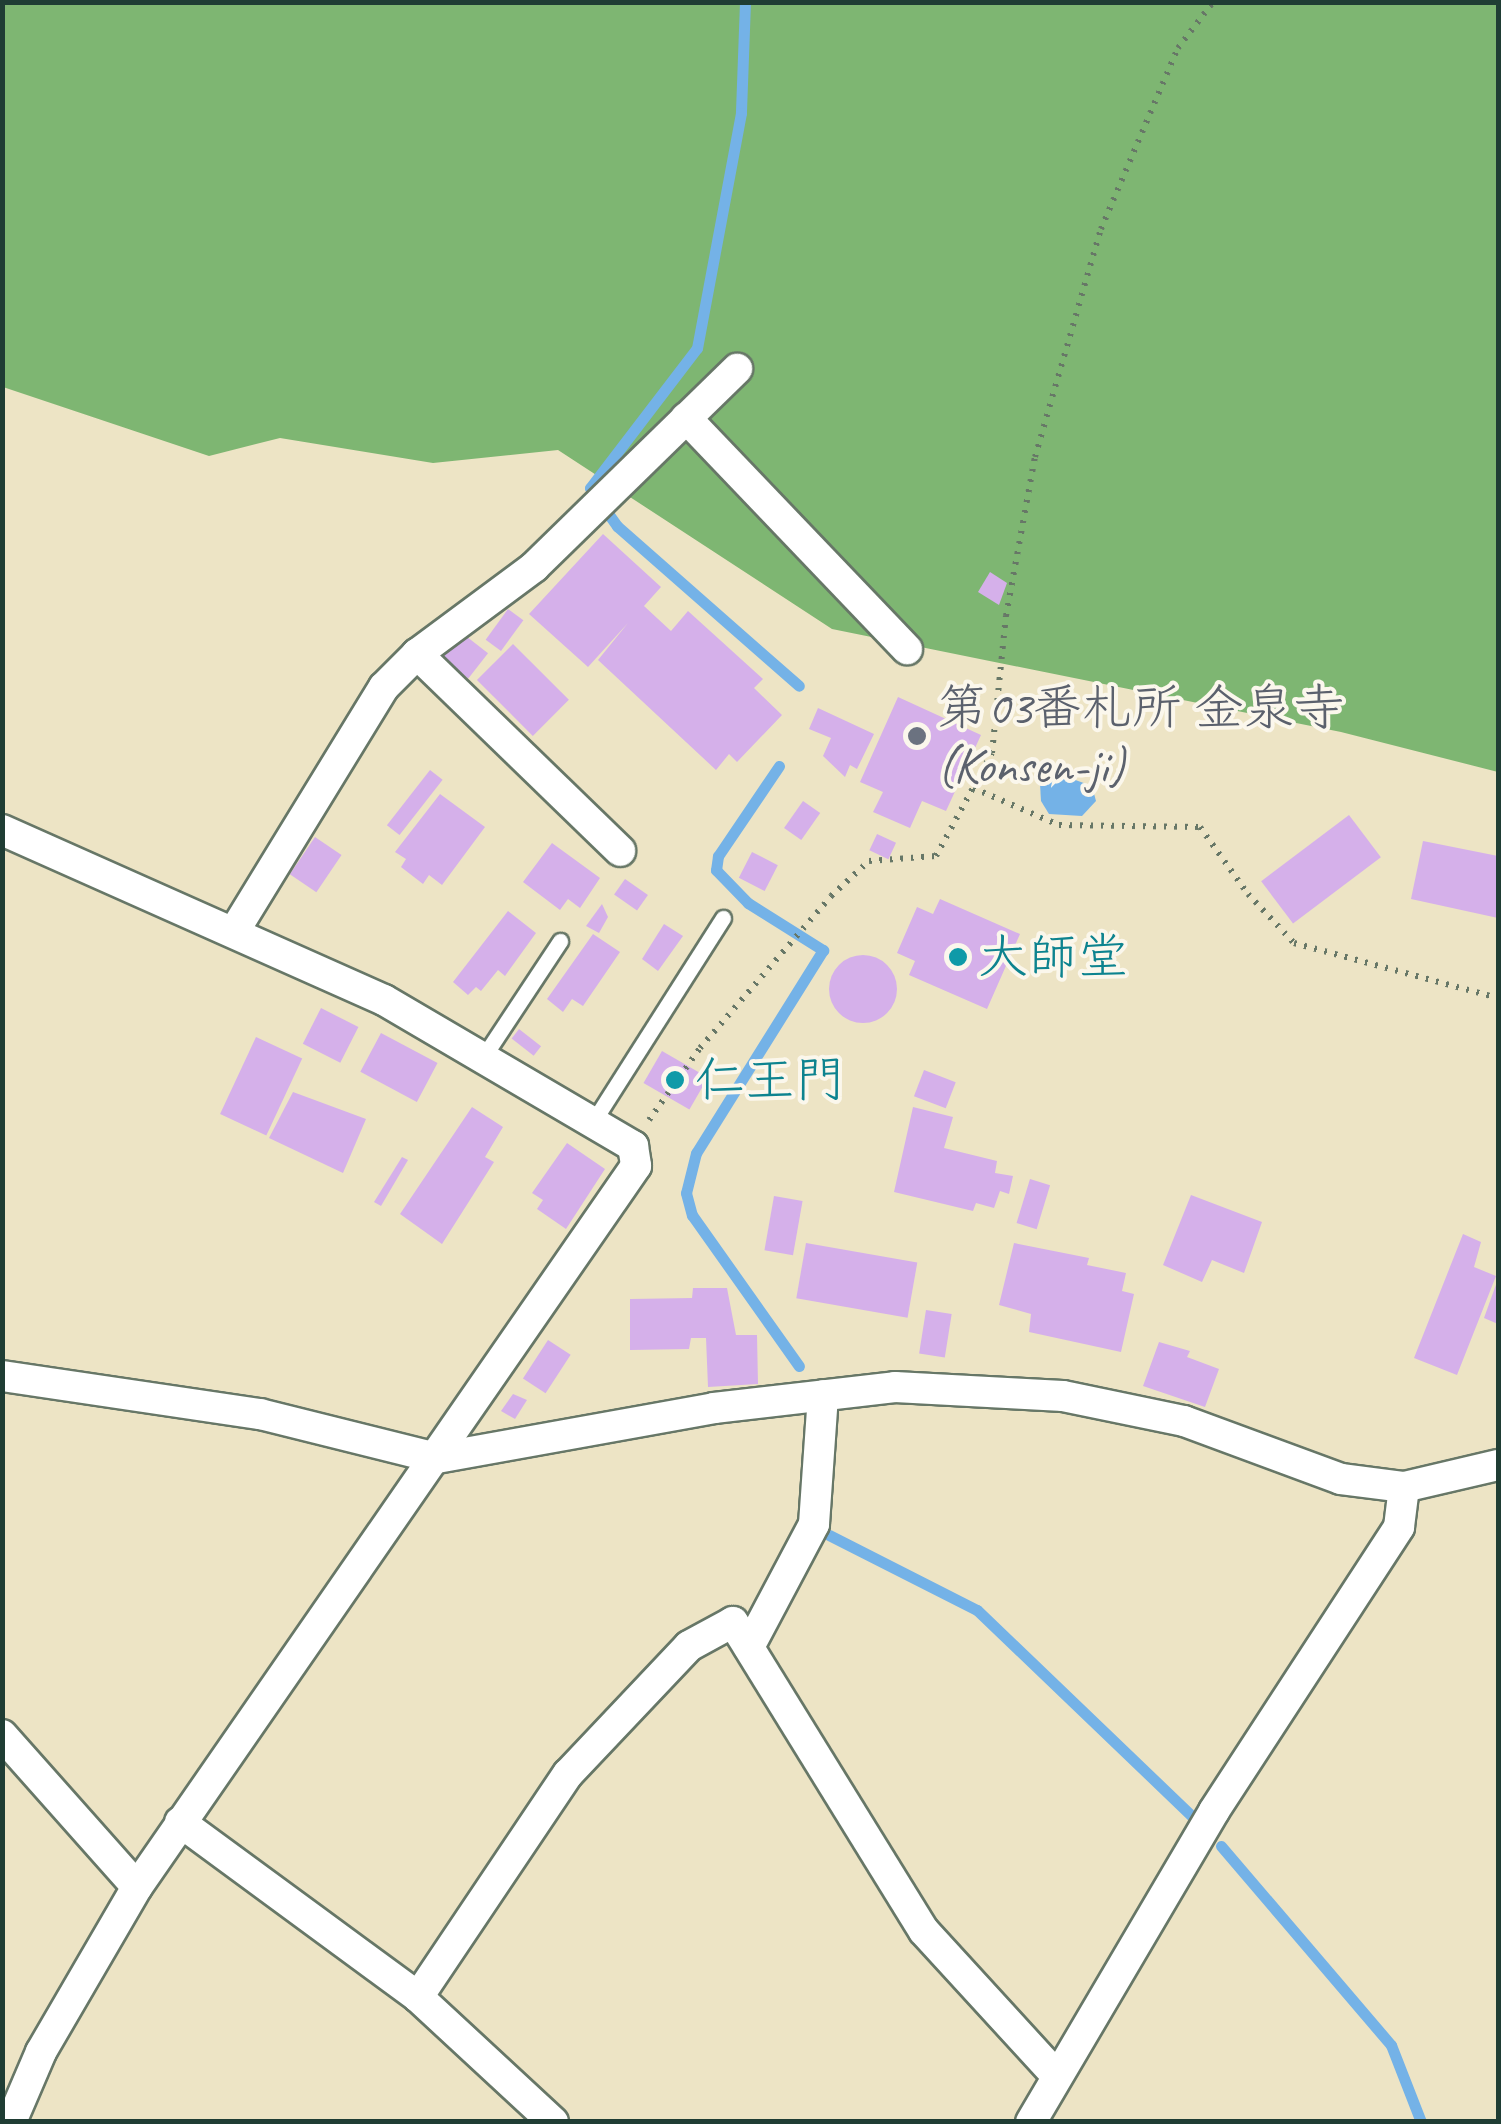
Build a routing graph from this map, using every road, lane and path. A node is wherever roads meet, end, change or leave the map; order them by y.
1 (1213, 2) edge
2 (737, 368) dead end
3 (686, 418) junction
4 (907, 649) dead end
5 (417, 654) junction
6 (973, 788) junction
7 (2, 830) edge
8 (620, 852) dead end
9 (723, 918) dead end
10 (235, 930) junction
11 (560, 942) dead end
12 (1498, 998) edge
13 (484, 1056) junction
14 (594, 1122) junction
15 (633, 1146) junction
16 (2, 1376) edge
17 (823, 1395) junction
18 (436, 1458) junction
19 (1498, 1465) edge
20 (1404, 1487) junction
21 (749, 1646) junction
22 (2, 1734) edge
23 (180, 1822) junction
24 (137, 1887) junction
25 (418, 1997) junction
26 (1056, 2075) junction
27 (11, 2122) edge
28 (553, 2122) edge
29 (1031, 2122) edge

1 - 6 path
2 - 3 street
3 - 4 street
3 - 5 street
5 - 8 street
5 - 10 street
6 - 12 path
6 - 15 path
7 - 10 street
9 - 14 lane
10 - 13 street
11 - 13 lane
13 - 14 street
14 - 15 street
15 - 18 street
16 - 18 street
17 - 18 street
17 - 20 street
17 - 21 street
18 - 23 street
19 - 20 street
20 - 26 street
21 - 25 street
21 - 26 street
22 - 24 street
23 - 24 street
23 - 25 street
24 - 27 street
25 - 28 street
26 - 29 street

